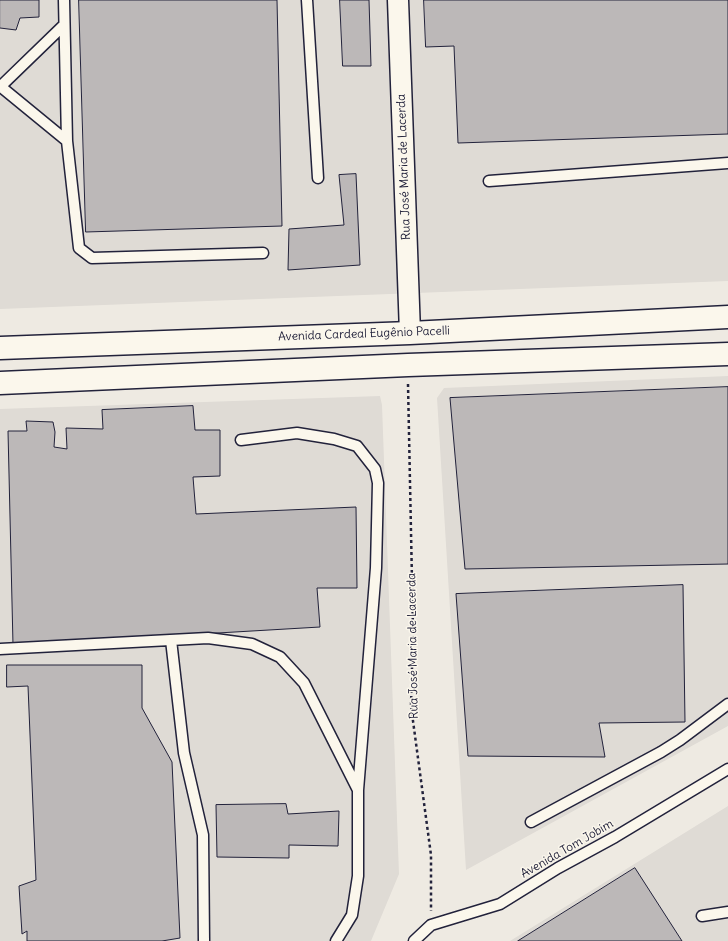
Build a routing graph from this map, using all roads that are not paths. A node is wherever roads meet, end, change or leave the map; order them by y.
1 (64, 0) edge
2 (307, 0) edge
3 (398, 0) edge
4 (64, 25) junction
5 (0, 86) edge
6 (67, 142) junction
7 (728, 163) edge
8 (318, 178) dead end
9 (489, 182) dead end
10 (263, 254) dead end
11 (725, 315) edge
12 (410, 333) junction
13 (0, 348) edge
14 (728, 354) edge
15 (0, 383) edge
16 (241, 440) dead end
17 (171, 640) junction
18 (0, 649) edge
19 (728, 704) edge
20 (728, 769) edge
21 (358, 790) junction
22 (531, 822) dead end
23 (728, 912) edge
24 (702, 916) dead end
25 (204, 941) edge
26 (336, 941) edge
27 (414, 941) edge

1 - 4 lane
2 - 8 lane
3 - 12 street, Rua José Maria de Lacerda
4 - 5 lane
4 - 6 lane
5 - 6 lane
6 - 10 lane
7 - 9 lane
11 - 12 highway, Avenida Cardeal Eugênio Pacelli
12 - 13 highway, Avenida Cardeal Eugênio Pacelli
14 - 15 highway
16 - 21 lane
17 - 18 lane
17 - 21 lane
17 - 25 lane
19 - 22 lane
20 - 27 lane, Avenida Tom Jobim
21 - 26 lane
23 - 24 lane

